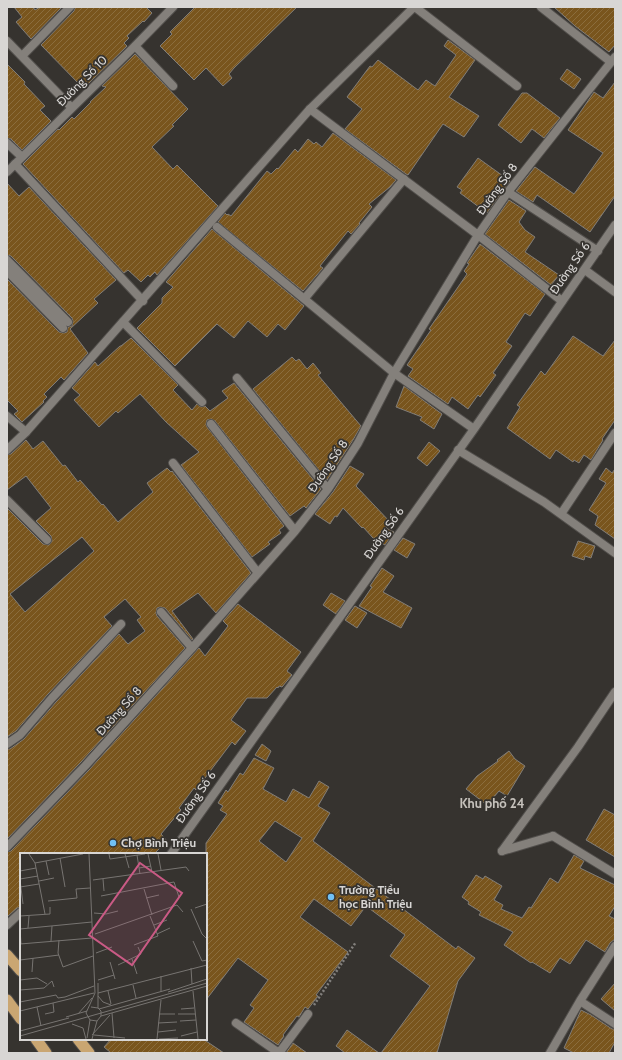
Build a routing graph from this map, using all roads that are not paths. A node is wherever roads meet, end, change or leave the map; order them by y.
1 (70, 7) edge
2 (173, 7) edge
3 (414, 7) edge
4 (541, 7) edge
5 (7, 41) edge
6 (135, 46) junction
7 (22, 56) junction
8 (613, 60) edge
9 (173, 86) dead end
10 (517, 86) dead end
11 (72, 108) junction
12 (310, 109) junction
13 (7, 143) edge
14 (22, 157) junction
15 (15, 164) junction
16 (7, 172) edge
17 (404, 179) junction
18 (508, 192) junction
19 (615, 225) edge
20 (217, 227) dead end
21 (478, 235) junction
22 (598, 251) junction
23 (7, 260) edge
24 (585, 270) junction
25 (7, 271) edge
26 (615, 292) edge
27 (305, 298) junction
28 (143, 301) junction
29 (562, 301) junction
30 (123, 322) junction
31 (394, 373) junction
32 (237, 378) dead end
33 (202, 402) dead end
34 (7, 416) edge
35 (211, 424) dead end
36 (474, 429) junction
37 (26, 432) junction
38 (615, 433) edge
39 (7, 450) edge
40 (458, 450) junction
41 (173, 463) dead end
42 (328, 489) junction
43 (7, 500) edge
44 (561, 514) junction
45 (295, 531) junction
46 (47, 540) dead end
47 (615, 553) edge
48 (258, 573) junction
49 (161, 612) dead end
50 (121, 624) dead end
51 (192, 648) junction
52 (615, 692) edge
53 (7, 744) edge
54 (7, 847) edge
55 (172, 853) edge
56 (615, 874) edge
57 (20, 913) edge
58 (7, 925) edge
59 (615, 946) edge
60 (7, 955) edge
61 (20, 970) edge
62 (7, 1000) edge
63 (580, 1001) junction
64 (308, 1014) road end
65 (20, 1018) edge
66 (236, 1023) dead end
67 (615, 1024) edge
68 (37, 1040) edge
69 (79, 1040) edge
70 (46, 1053) edge
71 (89, 1053) edge
72 (279, 1053) edge
73 (550, 1053) edge

1 - 7 street
2 - 6 street, Đường Số 10
3 - 10 street
3 - 12 street
4 - 8 street
5 - 7 street
6 - 9 street
6 - 11 street, Đường Số 10
7 - 11 street
8 - 18 street, Đường Số 8
11 - 14 street, Đường Số 10
12 - 17 street
12 - 28 street
13 - 14 street
14 - 15 street, Đường Số 10
15 - 16 street, Đường Số 10
15 - 28 street
17 - 21 street
17 - 27 street
18 - 21 street, Đường Số 8
18 - 22 street
19 - 22 street, Đường Số 6
20 - 27 street
21 - 29 street
21 - 31 street, Đường Số 8
22 - 24 street, Đường Số 6
23 - 25 street
24 - 26 street
24 - 29 street, Đường Số 6
27 - 31 street
28 - 30 street
29 - 36 street, Đường Số 6
30 - 33 street
30 - 37 street
31 - 36 street
31 - 42 street, Đường Số 8
32 - 42 street
34 - 37 street
35 - 45 street
36 - 40 street, Đường Số 6
37 - 39 street
38 - 44 street
40 - 44 street
40 - 55 street, Đường Số 6
41 - 48 street
42 - 45 street, Đường Số 8
43 - 46 street
44 - 47 street
45 - 48 street, Đường Số 8
48 - 51 street, Đường Số 8
49 - 51 street
50 - 53 street
51 - 54 street, Đường Số 8
52 - 56 street
57 - 58 street
59 - 63 street
60 - 61 highway
62 - 65 highway
63 - 67 street
63 - 73 street
64 - 72 street
66 - 72 street
68 - 70 highway
69 - 71 highway

